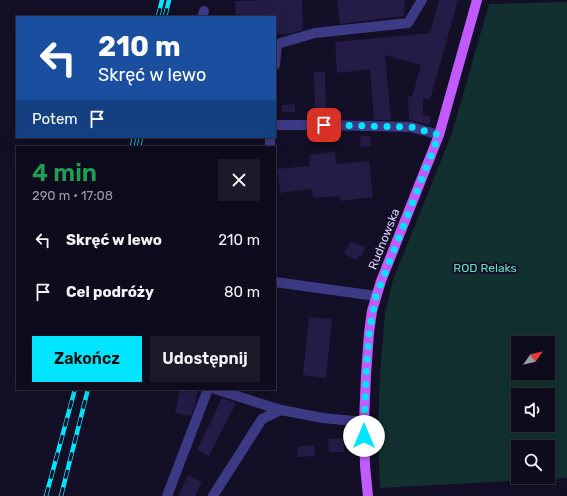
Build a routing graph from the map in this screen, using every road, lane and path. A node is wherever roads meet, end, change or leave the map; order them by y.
1 (422, 0) edge
2 (477, 0) edge
3 (276, 54) edge
4 (276, 125) edge
5 (439, 135) junction
6 (276, 282) edge
7 (376, 296) junction
8 (208, 390) edge
9 (218, 390) edge
10 (281, 410) junction
11 (364, 422) junction
12 (167, 496) edge
13 (213, 496) edge
14 (368, 496) edge

1 - 3 lane
2 - 5 main road, Rudnowska
4 - 5 lane
5 - 7 main road, Rudnowska
6 - 7 lane
7 - 11 main road, Rudnowska
8 - 12 lane
9 - 10 lane
10 - 11 lane
10 - 13 lane
11 - 14 main road, Rudnowska

